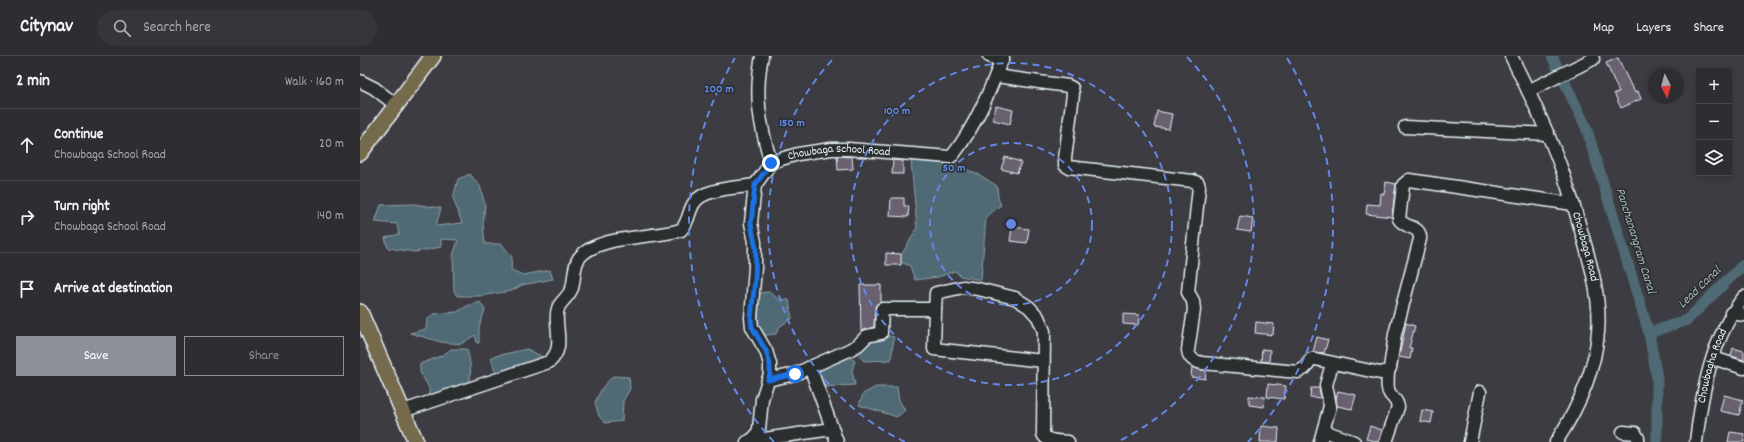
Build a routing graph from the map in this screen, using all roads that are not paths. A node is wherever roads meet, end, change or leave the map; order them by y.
1 (433, 56) edge
2 (762, 56) edge
3 (989, 56) edge
4 (1511, 56) edge
5 (1003, 58) edge
6 (1593, 58) dead end
7 (996, 76) junction
8 (360, 81) edge
9 (1528, 91) junction
10 (396, 105) junction
11 (1405, 127) dead end
12 (1548, 134) junction
13 (360, 153) edge
14 (771, 163) junction
15 (755, 185) junction
16 (1573, 204) junction
17 (1744, 297) edge
18 (935, 309) junction
19 (360, 312) edge
20 (1731, 313) junction
21 (1744, 315) edge
22 (1713, 358) junction
23 (1044, 361) junction
24 (1332, 364) junction
25 (810, 367) junction
26 (1744, 368) edge
27 (1388, 371) junction
28 (768, 380) junction
29 (1480, 392) dead end
30 (403, 411) junction
31 (832, 429) junction
32 (1623, 432) dead end
33 (1322, 437) edge
34 (416, 442) edge
35 (749, 442) edge
36 (837, 442) edge
37 (1068, 442) edge
38 (1354, 442) edge
39 (1386, 442) edge
40 (1470, 442) edge
41 (1556, 442) edge
42 (1638, 442) edge
43 (1696, 442) edge

1 - 10 main road
2 - 14 street
3 - 5 street
4 - 9 street, Chowbaga Road
5 - 7 street, Chowbaga School Road
6 - 9 street
7 - 14 street, Chowbaga School Road
7 - 24 street
8 - 10 street
9 - 12 street, Chowbaga Road
10 - 13 main road
11 - 12 street
12 - 16 street, Chowbaga Road
14 - 15 street, Chowbaga School Road
15 - 28 street
15 - 30 street
16 - 27 street
16 - 41 street, Chowbaga Road
17 - 20 street, Chowbagha Road
18 - 23 street
18 - 23 street
18 - 25 street
19 - 30 main road
20 - 21 street
20 - 22 street, Chowbagha Road
22 - 26 street
22 - 43 street, Chowbagha Road
23 - 37 street
24 - 27 street
24 - 33 street
25 - 28 street
25 - 31 street
27 - 39 street
28 - 35 street
29 - 40 street
30 - 34 main road
31 - 35 street
31 - 36 street
32 - 42 street
33 - 38 street

